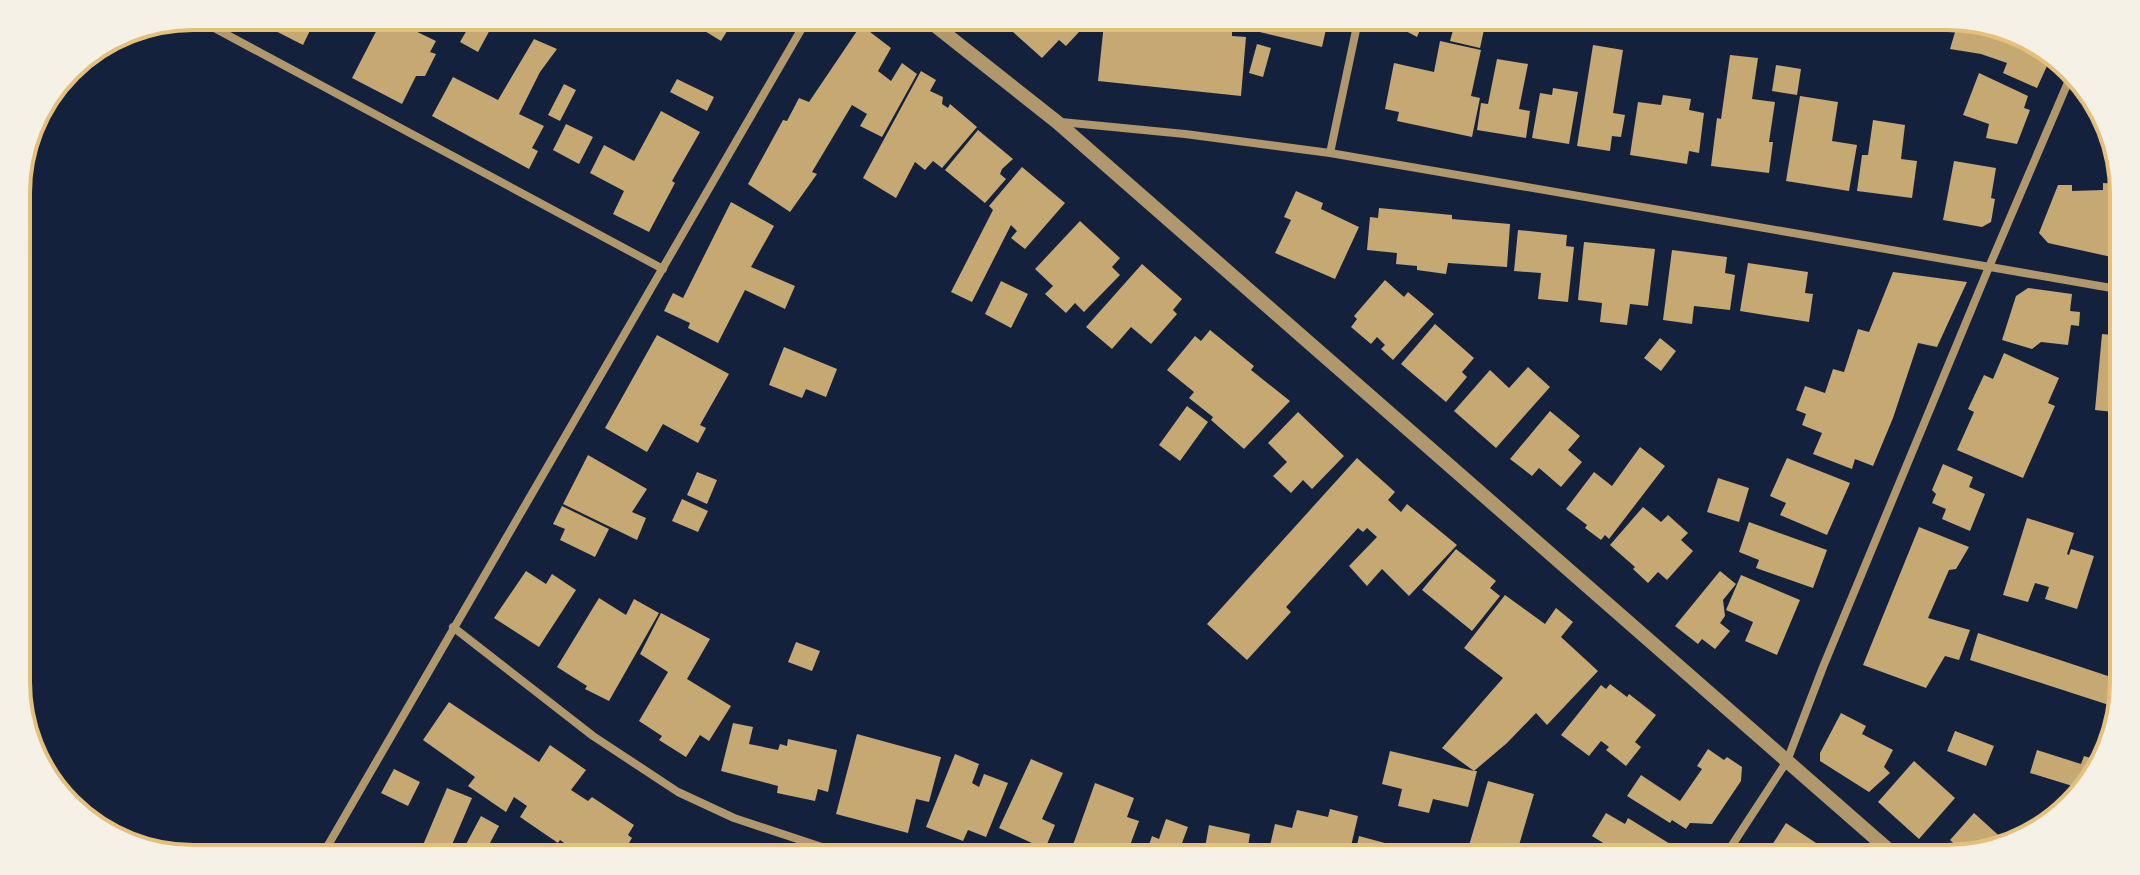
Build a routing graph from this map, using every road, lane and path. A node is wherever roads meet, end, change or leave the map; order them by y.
1 (218, 30) edge
2 (801, 30) edge
3 (941, 30) edge
4 (1356, 30) edge
5 (2067, 84) edge
6 (1057, 122) junction
7 (1330, 153) junction
8 (1989, 267) junction
9 (663, 269) junction
10 (2110, 288) edge
11 (453, 627) junction
12 (1787, 761) junction
13 (328, 845) edge
14 (816, 845) edge
15 (1732, 845) edge
16 (1883, 845) edge

1 - 9 street
2 - 9 street
3 - 6 street
4 - 7 street
5 - 8 street
6 - 7 street
6 - 12 street
7 - 8 street
8 - 10 street
8 - 12 street
9 - 11 street
11 - 13 street
11 - 14 street
12 - 15 street
12 - 16 street

